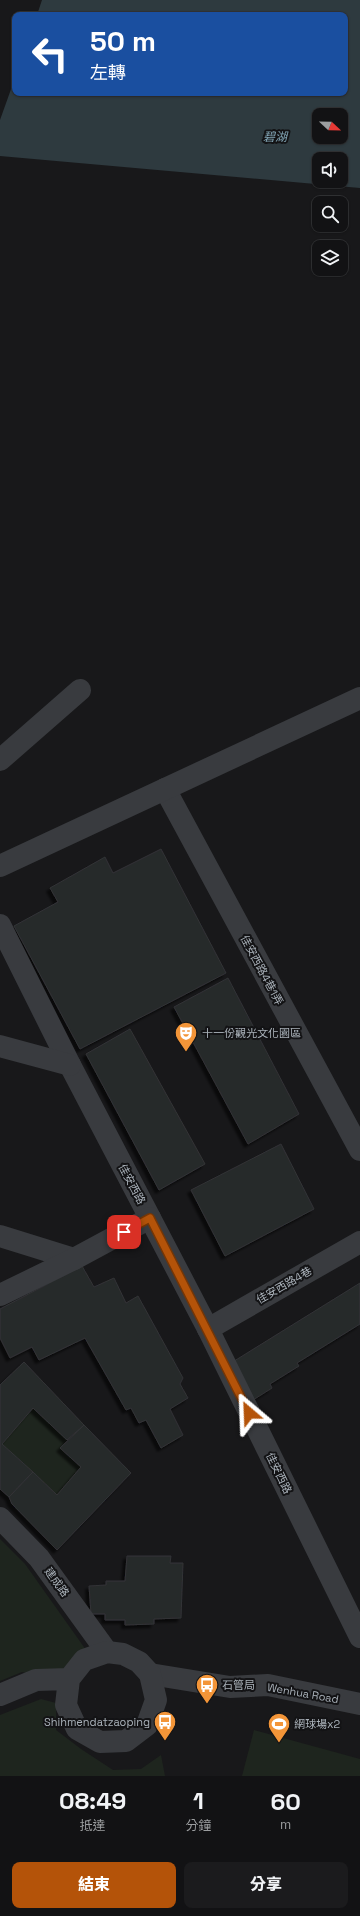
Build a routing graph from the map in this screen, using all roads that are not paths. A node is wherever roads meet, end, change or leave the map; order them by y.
1 (80, 690) dead end
2 (360, 698) edge
3 (0, 760) edge
4 (165, 789) junction
5 (0, 866) edge
6 (0, 925) edge
7 (0, 1046) edge
8 (70, 1065) junction
9 (360, 1150) edge
10 (150, 1218) junction
11 (0, 1236) edge
12 (360, 1242) edge
13 (74, 1259) junction
14 (0, 1295) edge
15 (208, 1329) junction
16 (0, 1518) edge
17 (360, 1637) edge
18 (107, 1652) junction
19 (150, 1674) junction
20 (69, 1679) junction
21 (0, 1695) edge
22 (360, 1704) edge

1 - 3 street
2 - 4 street
4 - 5 street
4 - 9 street, 佳安西路4巷1弄
6 - 8 street, 佳安西路
7 - 8 street
8 - 10 street, 佳安西路
10 - 13 street
10 - 15 street, 佳安西路
11 - 13 street
12 - 15 street, 佳安西路4巷
13 - 14 street
15 - 17 street, 佳安西路
16 - 18 street, 建成路
18 - 19 street
18 - 20 street
19 - 20 street
19 - 22 street, Wenhua Road
20 - 21 street

